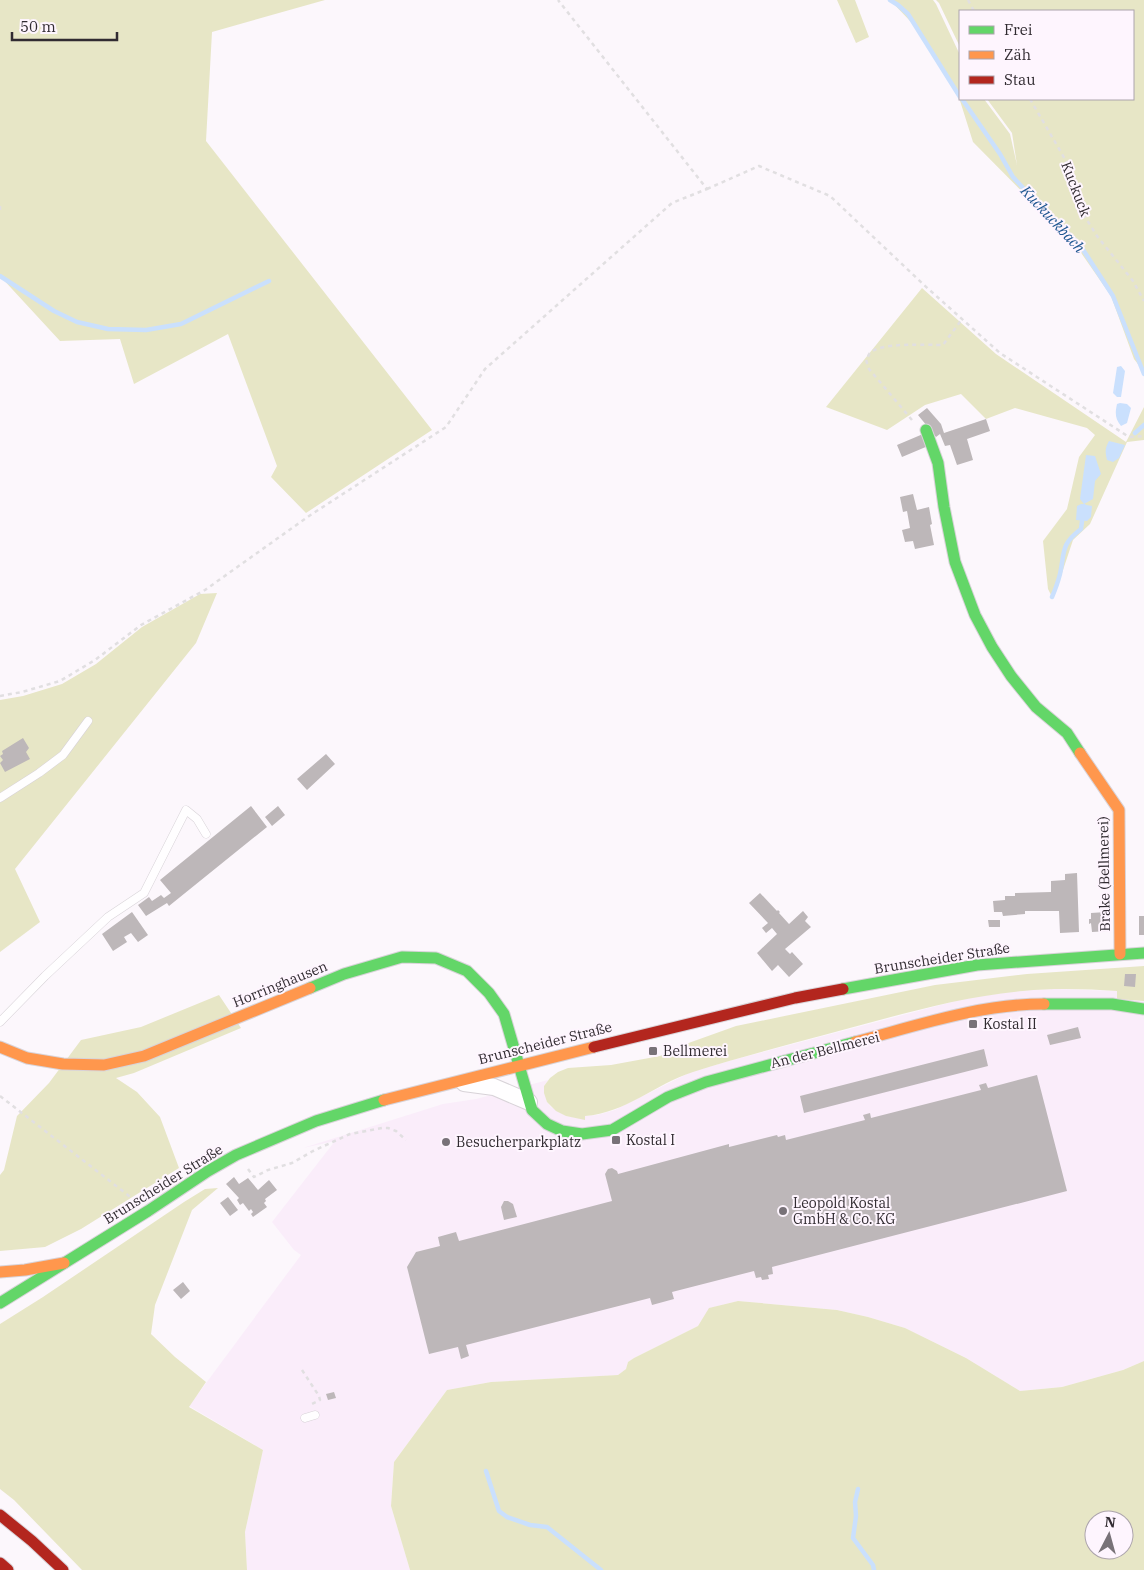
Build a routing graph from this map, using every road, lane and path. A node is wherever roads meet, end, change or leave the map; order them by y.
1 (558, 0) edge
2 (1031, 100) edge
3 (707, 188) junction
4 (1144, 301) edge
5 (962, 319) junction
6 (926, 430) joint
7 (1144, 436) edge
8 (0, 696) edge
9 (88, 721) dead end
10 (0, 798) edge
11 (206, 834) dead end
12 (1144, 953) edge
13 (1120, 954) junction
14 (1144, 1009) edge
15 (0, 1022) edge
16 (0, 1047) edge
17 (519, 1066) junction
18 (454, 1081) junction
19 (0, 1096) edge
20 (529, 1102) junction
21 (406, 1140) dead end
22 (236, 1155) junction
23 (148, 1211) junction
24 (64, 1263) junction
25 (0, 1272) edge
26 (0, 1303) edge
27 (302, 1370) dead end
28 (315, 1415) dead end
29 (305, 1418) joint
30 (0, 1515) edge
31 (0, 1562) edge
32 (8, 1570) edge
33 (63, 1570) edge

1 - 3 path
2 - 4 path, Kuckuck
3 - 5 path
3 - 8 path
5 - 6 path
5 - 7 path
6 - 13 main road, Brake (Bellmerei)
9 - 10 lane
11 - 15 lane
12 - 13 main road, Brunscheider Straße
13 - 17 main road, Brunscheider Straße
14 - 20 main road, An der Bellmerei
16 - 17 main road, Horringhausen
17 - 18 main road, Brunscheider Straße
17 - 20 main road, An der Bellmerei
18 - 20 street, An der Bellmerei
18 - 22 main road, Brunscheider Straße
19 - 23 path
21 - 22 path
22 - 23 main road, Brunscheider Straße
23 - 24 main road, Brunscheider Straße
24 - 25 main road
24 - 26 main road, Brunscheider Straße
27 - 29 path
28 - 29 lane
30 - 33 main road
31 - 32 main road

